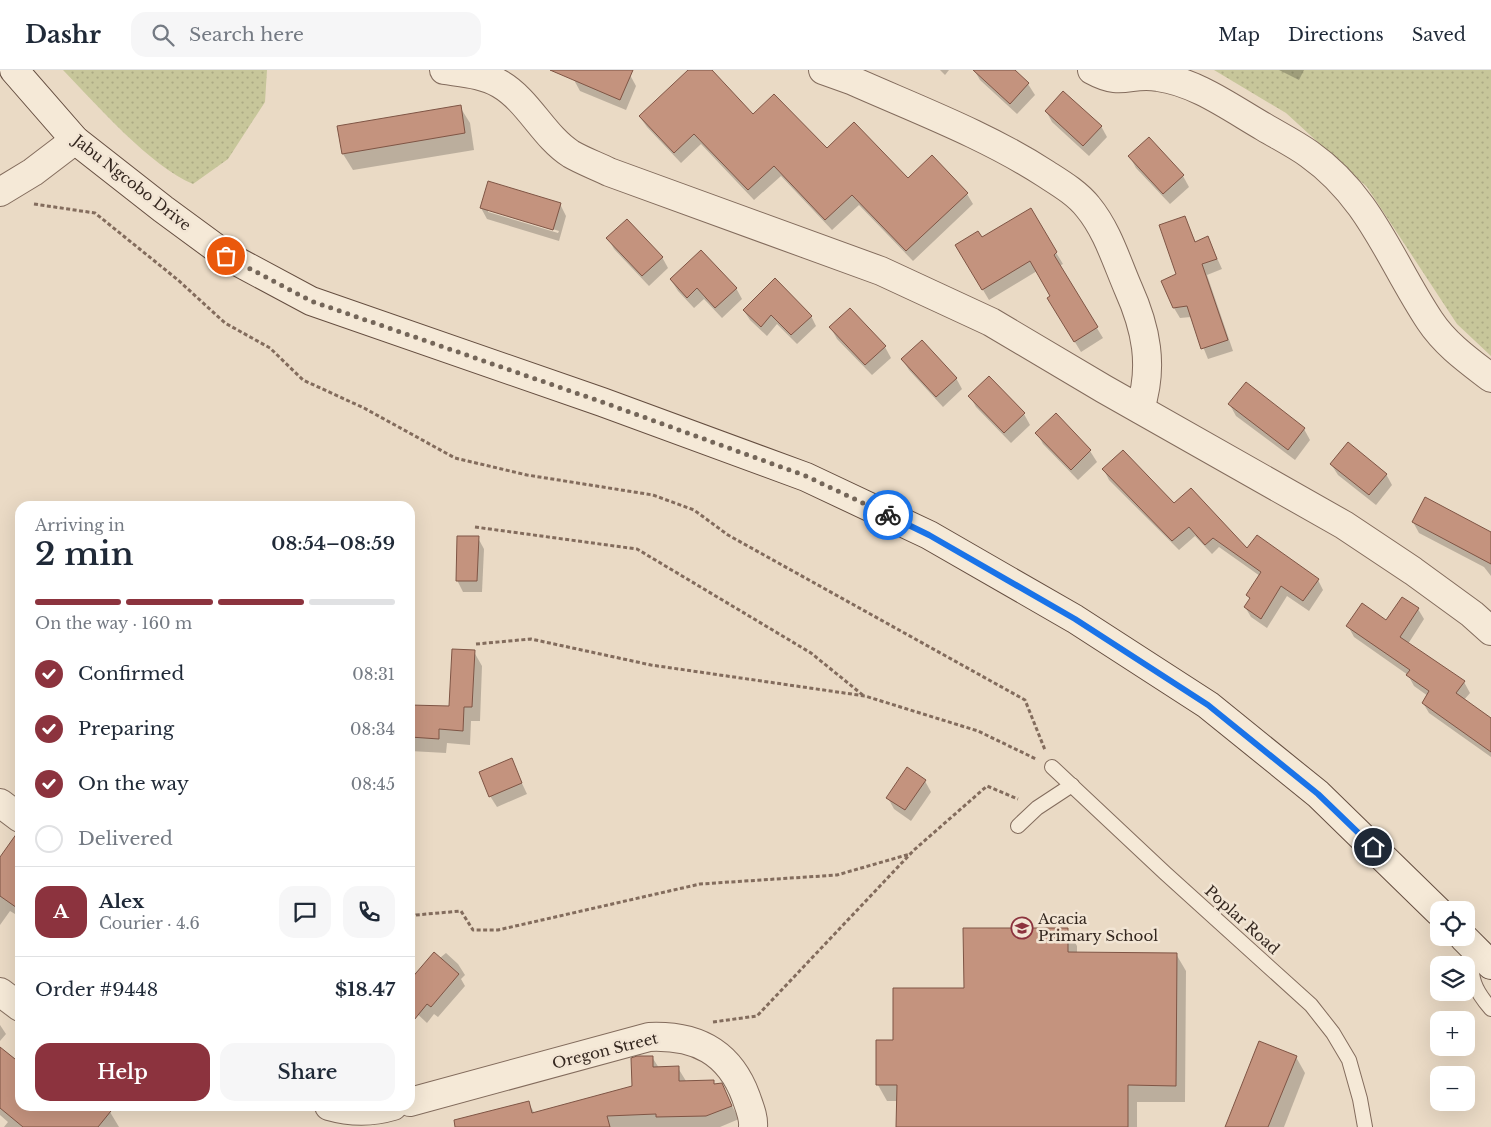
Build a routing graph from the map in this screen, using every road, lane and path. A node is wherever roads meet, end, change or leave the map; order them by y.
1 (14, 70) edge
2 (444, 70) edge
3 (823, 70) edge
4 (1092, 70) edge
5 (75, 140) junction
6 (3, 190) edge
7 (1491, 378) edge
8 (1140, 409) junction
9 (475, 527) dead end
10 (1491, 632) edge
11 (476, 644) dead end
12 (865, 696) junction
13 (1052, 767) junction
14 (1072, 785) junction
15 (0, 803) edge
16 (1037, 808) junction
17 (15, 814) edge
18 (1018, 826) dead end
19 (910, 854) junction
20 (1430, 903) edge
21 (415, 916) edge
22 (1467, 946) edge
23 (1473, 946) edge
24 (1491, 965) edge
25 (0, 992) edge
26 (15, 1003) edge
27 (1491, 1009) edge
28 (690, 1041) junction
29 (415, 1101) edge
30 (753, 1127) edge
31 (1365, 1127) edge

1 - 5 street, Jabu Ngcobo Drive
2 - 8 street
3 - 8 street
4 - 7 street
5 - 6 street
5 - 20 street, Jabu Ngcobo Drive
6 - 13 path
8 - 10 street
9 - 12 path
11 - 12 path
12 - 13 path
13 - 14 lane, Poplar Road
14 - 16 lane
14 - 31 lane, Poplar Road
15 - 17 street
16 - 18 lane
16 - 19 path
19 - 21 path
19 - 28 path
22 - 27 lane
23 - 24 street
25 - 26 street
28 - 29 street, Oregon Street
28 - 30 street, Oregon Street

